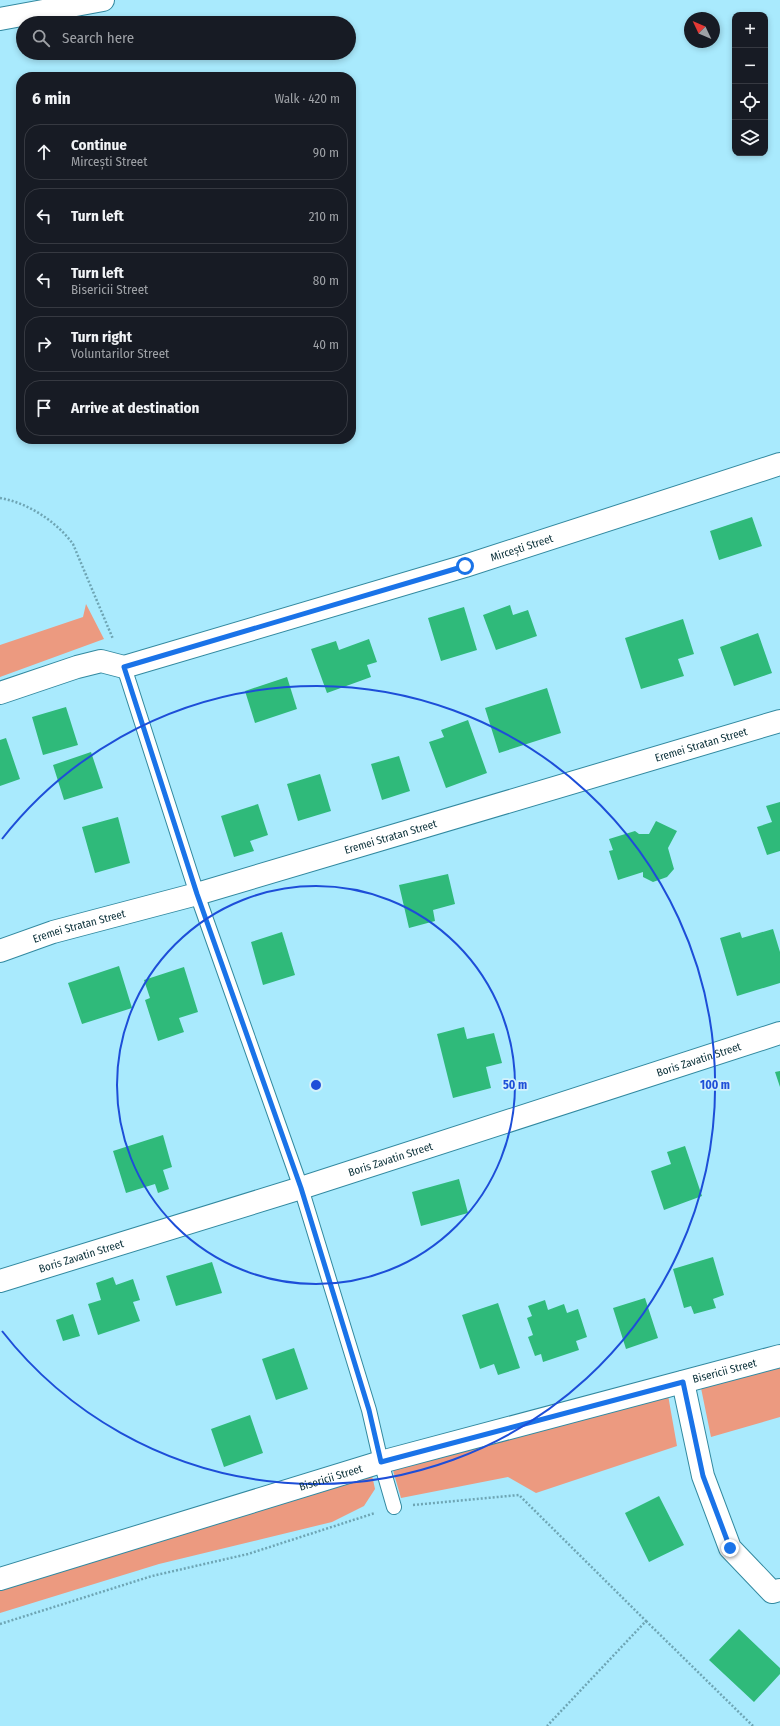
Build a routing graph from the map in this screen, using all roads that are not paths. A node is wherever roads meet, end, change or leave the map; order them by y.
1 (103, 0) edge
2 (16, 16) edge
3 (16, 16) edge
4 (0, 19) edge
5 (780, 464) edge
6 (124, 667) junction
7 (0, 694) edge
8 (780, 721) edge
9 (197, 894) junction
10 (0, 951) edge
11 (780, 1033) edge
12 (301, 1188) junction
13 (0, 1281) edge
14 (780, 1356) edge
15 (683, 1382) junction
16 (381, 1462) junction
17 (394, 1507) road end
18 (0, 1579) edge
19 (777, 1594) edge

1 - 3 street
2 - 4 street
5 - 6 street, Mircești Street
6 - 7 street
6 - 9 lane
8 - 9 street, Eremei Stratan Street
9 - 10 street, Eremei Stratan Street
9 - 12 lane
11 - 12 street, Boris Zavatin Street
12 - 13 street, Boris Zavatin Street
12 - 16 lane
14 - 15 street, Bisericii Street
15 - 16 street, Bisericii Street
15 - 19 street
16 - 17 lane
16 - 18 street, Bisericii Street

